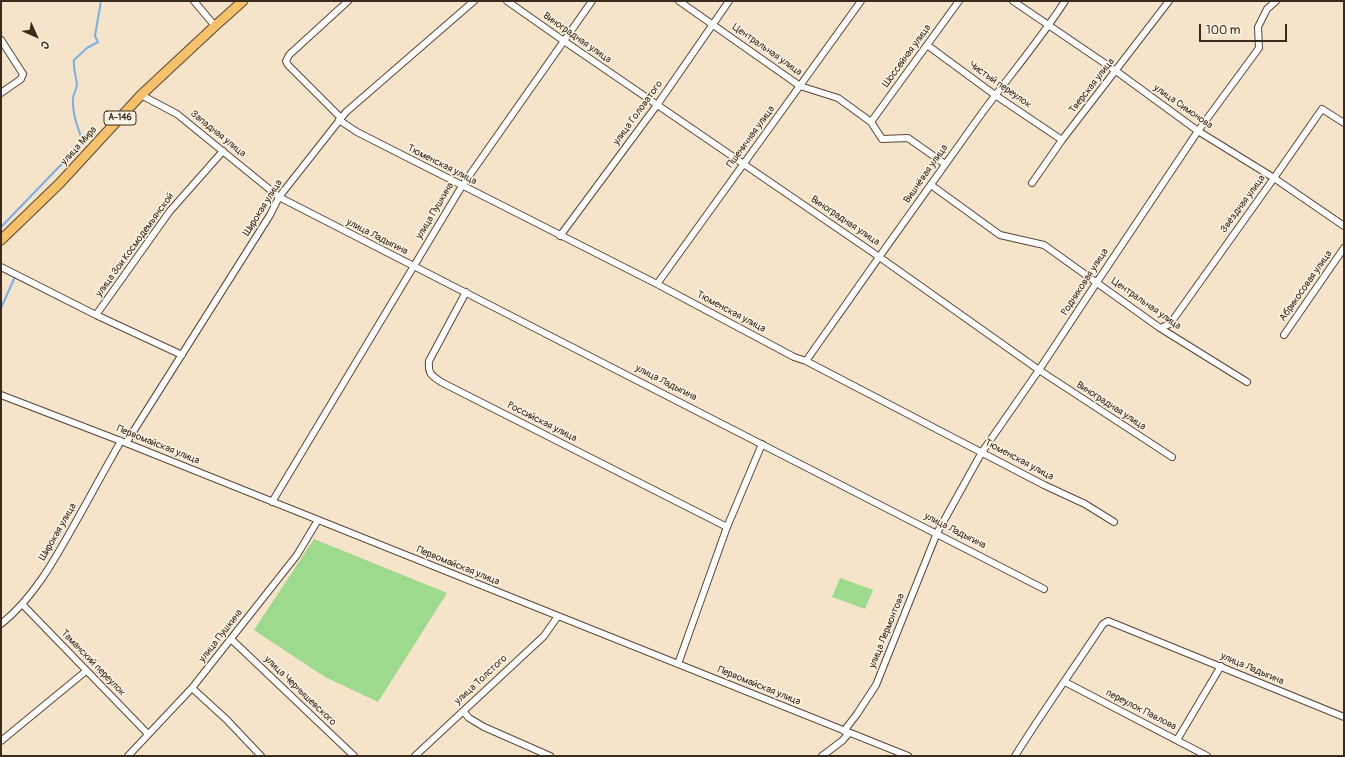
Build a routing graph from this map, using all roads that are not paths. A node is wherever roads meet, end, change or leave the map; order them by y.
1 (194, 1) edge
2 (243, 1) edge
3 (348, 1) edge
4 (474, 1) edge
5 (507, 1) edge
6 (592, 1) edge
7 (679, 1) edge
8 (730, 1) edge
9 (861, 1) edge
10 (959, 1) edge
11 (1013, 1) edge
12 (1065, 1) edge
13 (1169, 1) edge
14 (1276, 1) edge
15 (713, 24) junction
16 (215, 26) junction
17 (1049, 26) junction
18 (1, 40) edge
19 (564, 41) junction
20 (927, 45) junction
21 (1116, 71) junction
22 (800, 86) junction
23 (1, 93) edge
24 (141, 95) junction
25 (995, 95) junction
26 (657, 105) junction
27 (340, 119) junction
28 (871, 122) junction
29 (1344, 123) edge
30 (1198, 131) junction
31 (1062, 140) junction
32 (223, 151) junction
33 (743, 164) junction
34 (945, 164) junction
35 (1274, 178) junction
36 (1032, 183) dead end
37 (931, 185) junction
38 (462, 186) junction
39 (279, 197) junction
40 (1344, 226) edge
41 (560, 236) junction
42 (1, 240) edge
43 (1344, 248) edge
44 (878, 256) junction
45 (1, 267) edge
46 (414, 267) junction
47 (1097, 282) junction
48 (657, 284) junction
49 (466, 292) junction
50 (96, 315) junction
51 (1160, 328) junction
52 (1284, 335) dead end
53 (182, 355) junction
54 (806, 362) junction
55 (1039, 370) junction
56 (1247, 382) dead end
57 (1, 395) edge
58 (124, 442) junction
59 (762, 444) junction
60 (982, 452) junction
61 (1172, 457) dead end
62 (272, 502) junction
63 (318, 520) junction
64 (1114, 522) dead end
65 (727, 527) junction
66 (937, 533) junction
67 (1044, 589) dead end
68 (22, 605) junction
69 (558, 616) junction
70 (1, 624) edge
71 (231, 639) junction
72 (678, 664) junction
73 (1221, 666) junction
74 (86, 671) junction
75 (1065, 682) junction
76 (192, 688) junction
77 (463, 711) junction
78 (1344, 717) edge
79 (847, 732) junction
80 (148, 734) junction
81 (1177, 740) junction
82 (1, 741) edge
83 (257, 755) edge
84 (128, 756) edge
85 (354, 756) edge
86 (415, 756) edge
87 (550, 756) edge
88 (822, 756) edge
89 (908, 756) edge
90 (1015, 756) edge
91 (1207, 756) edge

1 - 16 street
2 - 16 highway, улица Мира / А-146
3 - 27 street, Тюменская улица
4 - 27 street, Широкая улица
5 - 19 street, Виноградная улица
6 - 19 street, улица Пушкина
7 - 15 street, Центральная улица
8 - 15 street, улица Головатого
9 - 22 street, Пшеничная улица
10 - 20 street, Шоссейная улица
11 - 17 street, улица Симонова
12 - 17 street, Вишнёвая улица
13 - 21 street, Тверская улица
14 - 30 street, Родниковая улица
15 - 22 street, Центральная улица
15 - 26 street, улица Головатого
16 - 24 highway, улица Мира / А-146
17 - 21 street, улица Симонова
17 - 25 street, Вишнёвая улица
18 - 23 street
19 - 26 street, Виноградная улица
19 - 38 street, улица Пушкина
20 - 25 street, Чистый переулок
20 - 28 street, Шоссейная улица
21 - 30 street, улица Симонова
21 - 31 street, Тверская улица
22 - 28 street, Центральная улица
22 - 33 street, Пшеничная улица
24 - 32 street, Западная улица
24 - 42 highway, улица Мира / А-146
25 - 31 street, Чистый переулок
25 - 34 street, Вишнёвая улица
26 - 33 street, Виноградная улица
26 - 41 street, улица Головатого
27 - 38 street, Тюменская улица
27 - 39 street, Широкая улица
28 - 34 street, Центральная улица
29 - 35 street, Звёздная улица
30 - 35 street, улица Симонова
30 - 47 street, Родниковая улица
31 - 36 street, Тверская улица
32 - 39 street, Западная улица
32 - 50 street, улица Зои Космодемьянской
33 - 44 street, Виноградная улица
33 - 48 street, Пшеничная улица
34 - 37 street, Вишнёвая улица
35 - 40 street, улица Симонова
35 - 51 street, Звёздная улица
37 - 44 street, Вишнёвая улица
37 - 47 street, Центральная улица
38 - 41 street, Тюменская улица
38 - 46 street, улица Пушкина
39 - 46 street, улица Ладыгина
39 - 53 street, Широкая улица
41 - 48 street, Тюменская улица
43 - 52 street, Абрикосовая улица
44 - 54 street, Вишнёвая улица
44 - 55 street, Виноградная улица
45 - 50 street
46 - 49 street, улица Ладыгина
46 - 62 street, улица Пушкина
47 - 51 street, Центральная улица
47 - 55 street, Родниковая улица
48 - 54 street, Тюменская улица
49 - 59 street, улица Ладыгина
49 - 65 street, Российская улица
50 - 53 street
51 - 56 street, Центральная улица
53 - 58 street, Широкая улица
54 - 60 street, Тюменская улица
55 - 60 street, Родниковая улица
55 - 61 street, Виноградная улица
57 - 58 street, Первомайская улица
58 - 62 street, Первомайская улица
58 - 68 street, Широкая улица
59 - 65 street
59 - 66 street, улица Ладыгина
60 - 64 street, Тюменская улица
60 - 66 street, Родниковая улица
62 - 63 street, Первомайская улица
63 - 69 street, Первомайская улица
63 - 71 street, улица Пушкина
65 - 72 street
66 - 67 street, улица Ладыгина
66 - 79 street, улица Лермонтова
68 - 70 street, Широкая улица
68 - 74 street, Таманский переулок
69 - 72 street, Первомайская улица
69 - 77 street, улица Толстого
71 - 76 street, улица Пушкина
71 - 85 street, улица Чернышевского
72 - 79 street, Первомайская улица
73 - 75 street, улица Ладыгина
73 - 78 street, улица Ладыгина
73 - 81 street
74 - 80 street, Таманский переулок
74 - 82 street
75 - 81 street, переулок Павлова
75 - 90 street
76 - 80 street, улица Пушкина
76 - 83 street
77 - 86 street, улица Толстого
77 - 87 street
79 - 88 street, улица Лермонтова
79 - 89 street, Первомайская улица
80 - 84 street, улица Пушкина
81 - 91 street, переулок Павлова

